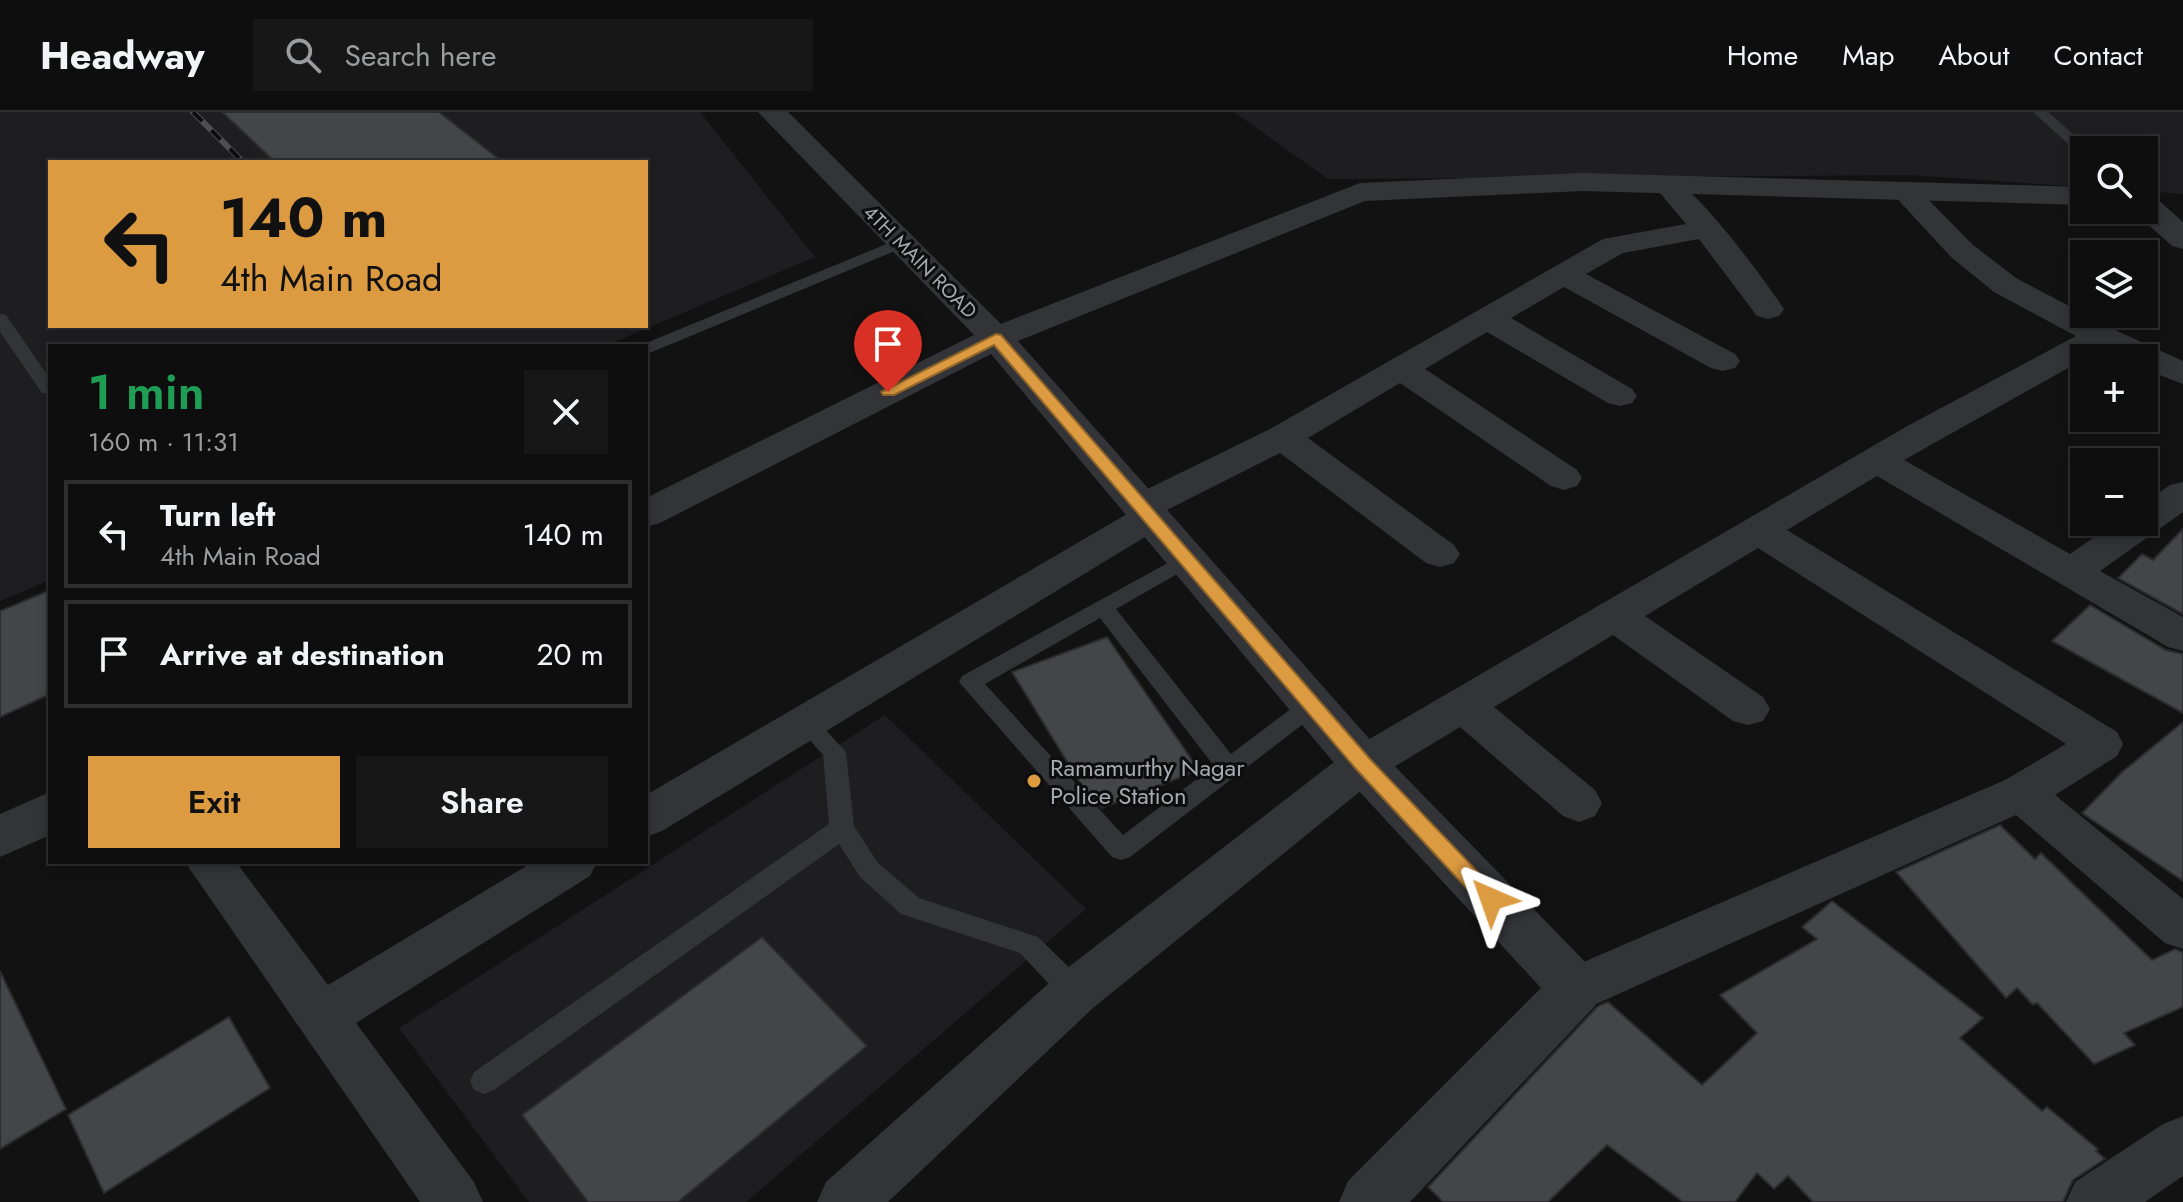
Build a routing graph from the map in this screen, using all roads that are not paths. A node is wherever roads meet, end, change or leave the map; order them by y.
1 (772, 112) edge
2 (2040, 112) edge
3 (2070, 139) edge
4 (1668, 186) junction
5 (1904, 191) junction
6 (2070, 196) edge
7 (2158, 217) edge
8 (1707, 229) junction
9 (2183, 239) edge
10 (901, 243) junction
11 (1563, 274) junction
12 (1768, 309) dead end
13 (1485, 317) junction
14 (0, 319) edge
15 (2101, 336) junction
16 (996, 338) junction
17 (648, 347) edge
18 (1723, 361) dead end
19 (1400, 368) junction
20 (2183, 374) edge
21 (48, 389) edge
22 (1620, 396) dead end
23 (1283, 437) junction
24 (1877, 460) junction
25 (1564, 478) dead end
26 (2183, 494) edge
27 (1146, 512) junction
28 (2158, 512) edge
29 (648, 513) edge
30 (1760, 531) junction
31 (2123, 536) edge
32 (1440, 554) dead end
33 (1186, 560) junction
34 (2071, 572) junction
35 (1103, 607) junction
36 (1616, 616) junction
37 (2183, 636) edge
38 (1312, 705) junction
39 (1463, 705) junction
40 (1748, 709) dead end
41 (805, 722) junction
42 (1363, 764) junction
43 (1229, 768) junction
44 (2021, 793) junction
45 (1579, 803) dead end
46 (48, 813) edge
47 (648, 817) edge
48 (842, 828) junction
49 (0, 837) edge
50 (210, 864) edge
51 (570, 864) edge
52 (2183, 928) edge
53 (1576, 989) junction
54 (1075, 992) junction
55 (321, 1017) junction
56 (484, 1081) dead end
57 (2183, 1143) edge
58 (454, 1202) edge
59 (846, 1202) edge
60 (1369, 1202) edge
61 (2095, 1202) edge

1 - 10 street, 4TH MAIN ROAD
2 - 3 lane
4 - 5 street
4 - 8 street
4 - 16 street
5 - 6 street
5 - 15 street
7 - 9 street
8 - 11 street
8 - 12 street
10 - 16 street, 4TH MAIN ROAD
10 - 17 lane
11 - 13 street
11 - 18 street
13 - 19 street
13 - 22 street
14 - 21 lane
15 - 20 street
15 - 24 street
16 - 27 street
16 - 29 street, 4TH MAIN ROAD
19 - 23 street
19 - 25 street
23 - 27 street
23 - 32 street
24 - 30 street
24 - 34 street
26 - 28 street
27 - 33 street
27 - 41 street
30 - 36 street
30 - 44 street
31 - 34 street
33 - 35 lane
33 - 38 street
34 - 37 street
35 - 43 lane
35 - 43 lane
36 - 39 street
36 - 40 street
38 - 42 street
38 - 43 lane
39 - 42 street
39 - 45 street
41 - 47 street
41 - 48 lane
42 - 53 street
42 - 54 street
44 - 52 street
44 - 53 street
46 - 49 street
48 - 54 lane
48 - 56 lane
50 - 55 street
51 - 55 street
53 - 60 street
54 - 59 street
55 - 58 street
57 - 61 street

